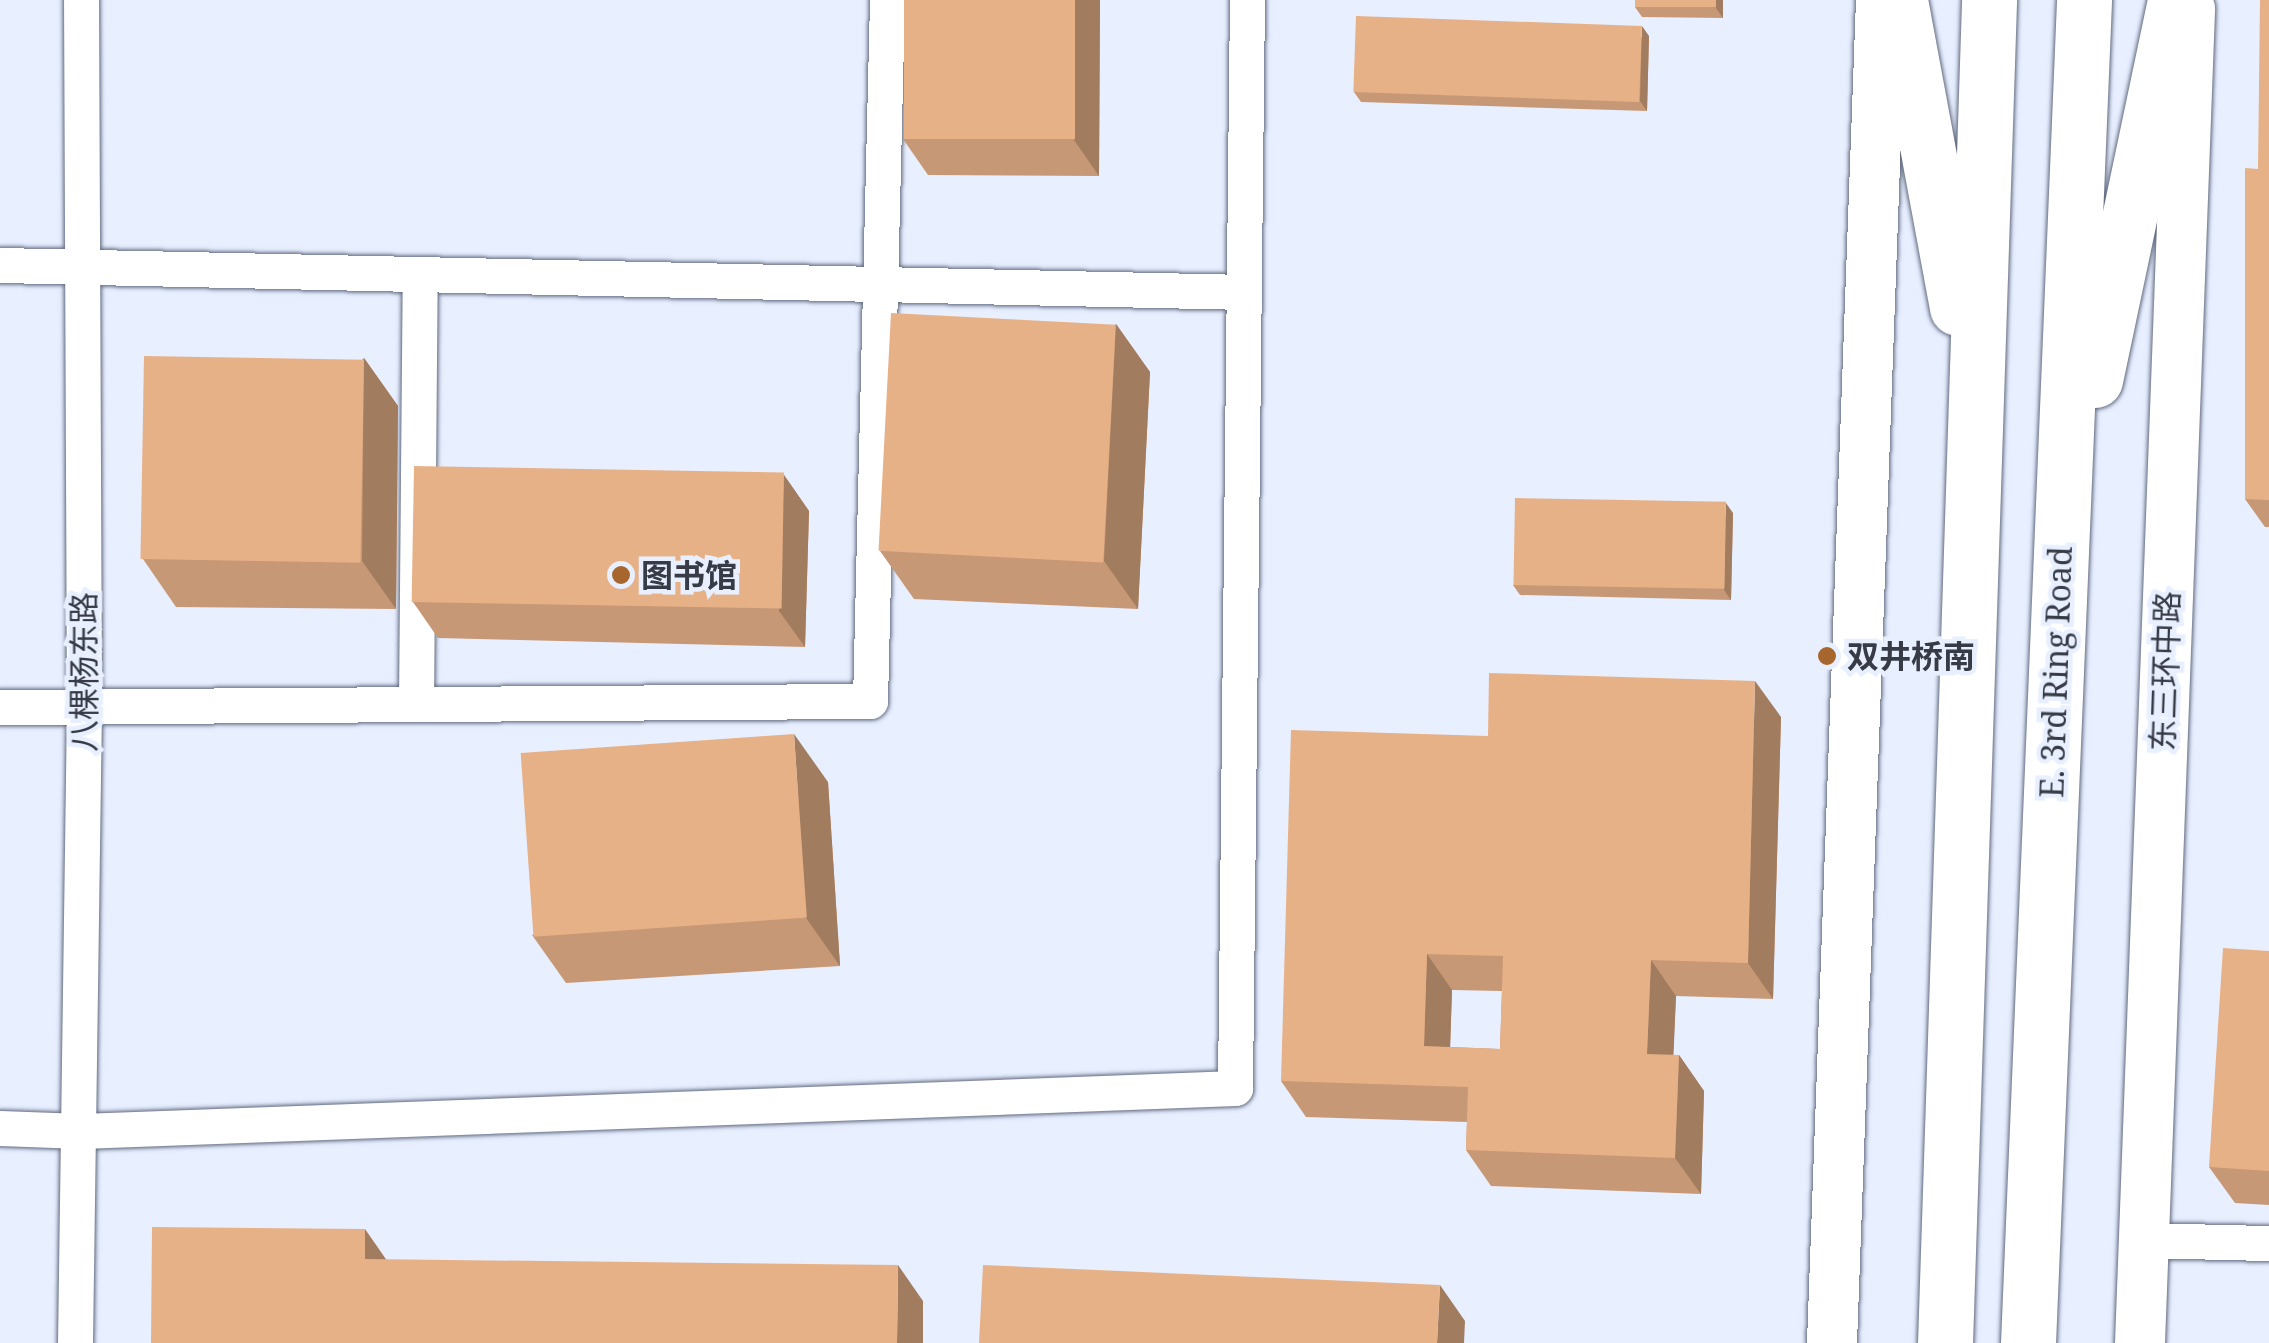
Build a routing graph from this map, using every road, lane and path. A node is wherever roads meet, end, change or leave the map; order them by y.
1 (80, 0) edge
2 (887, 0) edge
3 (1247, 0) edge
4 (1880, 0) edge
5 (1900, 0) edge
6 (1989, 0) edge
7 (2084, 0) edge
8 (2175, 0) edge
9 (2190, 0) edge
10 (0, 265) edge
11 (80, 266) junction
12 (420, 274) junction
13 (881, 284) junction
14 (1243, 292) junction
15 (1976, 409) junction
16 (2062, 534) junction
17 (416, 704) junction
18 (0, 706) edge
19 (84, 709) junction
20 (0, 1128) edge
21 (81, 1131) junction
22 (2143, 1240) junction
23 (2269, 1243) edge
24 (1946, 1316) edge
25 (75, 1343) edge
26 (1832, 1343) edge
27 (2028, 1343) edge
28 (2140, 1343) edge

1 - 11 street, 八棵杨东路
2 - 13 street
3 - 14 street
4 - 26 street
5 - 15 highway
6 - 15 highway
7 - 16 highway, E. 3rd Ring Road
8 - 16 highway
9 - 22 street, 东三环中路
10 - 11 street
11 - 12 street
11 - 19 street, 八棵杨东路
12 - 13 street
12 - 17 street
13 - 14 street
13 - 17 street
14 - 21 street
15 - 24 highway
16 - 27 highway, E. 3rd Ring Road
17 - 19 street
18 - 19 street
19 - 21 street, 八棵杨东路
20 - 21 street
21 - 25 street, 八棵杨东路
22 - 23 street
22 - 28 street, 东三环中路

